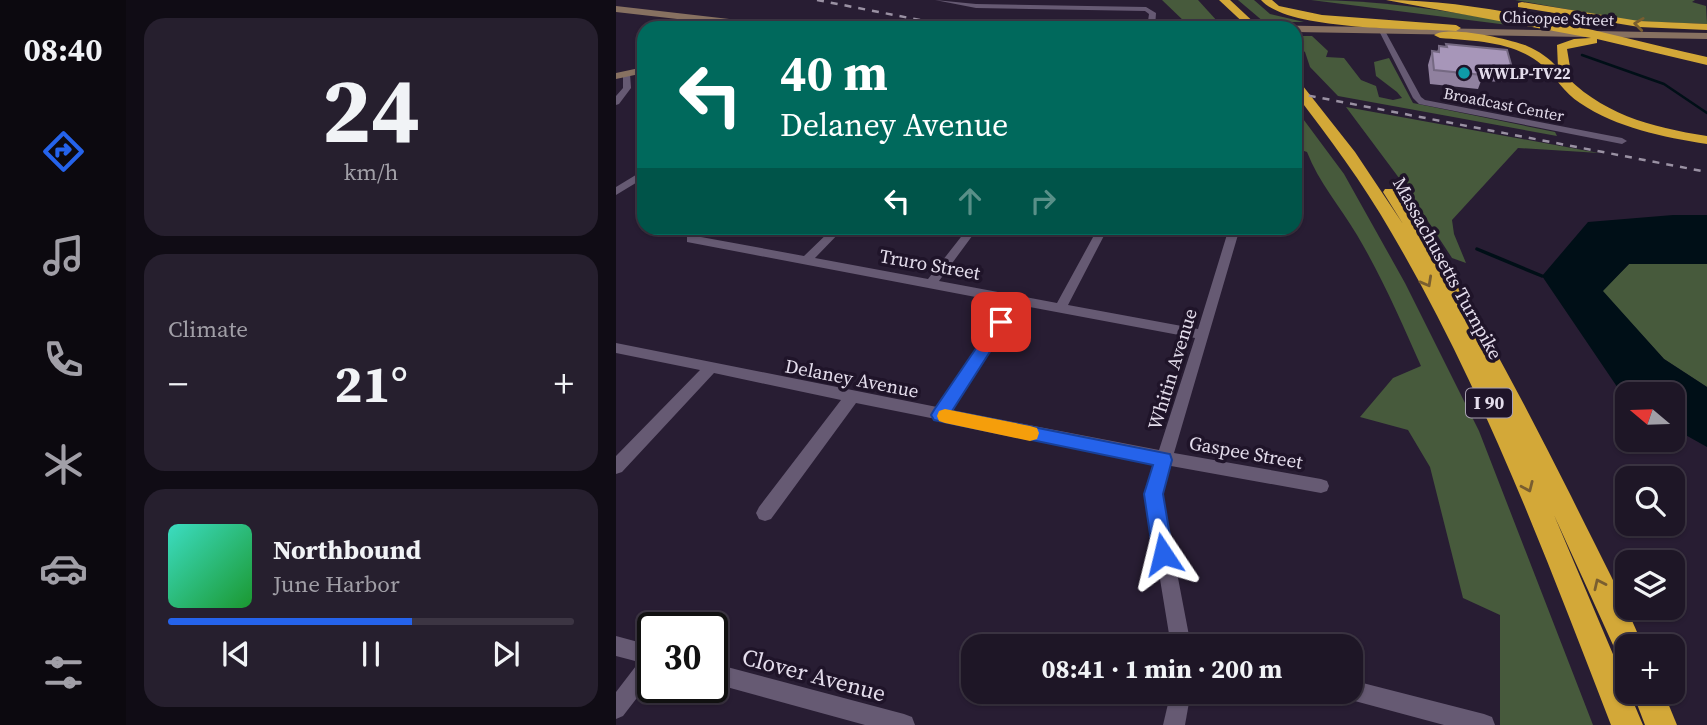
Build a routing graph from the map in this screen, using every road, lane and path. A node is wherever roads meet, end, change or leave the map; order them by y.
1 (938, 0) edge
2 (1212, 0) edge
3 (1224, 0) edge
4 (1266, 0) edge
5 (1391, 0) edge
6 (1413, 0) edge
7 (1454, 0) edge
8 (1513, 4) dead end
9 (616, 9) edge
10 (1489, 13) junction
11 (717, 21) edge
12 (1152, 21) edge
13 (1240, 21) edge
14 (1243, 21) edge
15 (1559, 27) junction
16 (1707, 27) edge
17 (1595, 28) junction
18 (1302, 29) edge
19 (1381, 31) junction
20 (1302, 32) edge
21 (1513, 32) junction
22 (1440, 35) junction
23 (1707, 36) edge
24 (1535, 38) junction
25 (1604, 41) junction
26 (1707, 52) edge
27 (1564, 67) junction
28 (1707, 72) edge
29 (621, 75) edge
30 (1309, 94) edge
31 (616, 102) edge
32 (1707, 133) edge
33 (1707, 140) edge
34 (1622, 141) dead end
35 (637, 178) edge
36 (616, 192) edge
37 (696, 235) edge
38 (832, 235) edge
39 (968, 235) edge
40 (1099, 235) edge
41 (1233, 235) edge
42 (806, 261) junction
43 (931, 284) junction
44 (1016, 299) junction
45 (1061, 307) junction
46 (1203, 335) junction
47 (616, 348) edge
48 (710, 369) junction
49 (851, 398) junction
50 (940, 415) junction
51 (1163, 460) junction
52 (616, 467) edge
53 (1321, 486) dead end
54 (765, 513) dead end
55 (1179, 634) edge
56 (1622, 634) edge
57 (616, 646) edge
58 (637, 653) edge
59 (728, 677) edge
60 (637, 680) edge
61 (1363, 693) edge
62 (1178, 704) edge
63 (1652, 704) edge
64 (616, 709) edge
65 (904, 725) edge
66 (1174, 725) edge
67 (1484, 725) edge
68 (1627, 725) edge
69 (1661, 725) edge

1 - 12 street
2 - 13 highway
3 - 14 highway
4 - 21 highway
5 - 10 highway
6 - 10 highway
7 - 17 highway
16 -> 8 highway
9 - 11 main road
10 - 15 highway
15 - 26 highway
15 - 28 highway
17 - 26 highway
17 - 26 highway
18 - 19 main road, Chicopee Street
19 - 20 main road, Chicopee Street
19 - 21 main road, Chicopee Street
19 - 22 main road, Chicopee Street
19 - 34 street, Broadcast Center
21 - 23 main road, Chicopee Street
21 - 24 highway
22 - 24 main road, Chicopee Street
22 - 33 highway
24 - 25 main road, Chicopee Street
24 - 27 highway
25 - 26 main road, Chicopee Street
25 - 27 highway
27 - 32 highway
29 - 31 street
56 -> 30 highway, Massachusetts Turnpike / I 90
30 -> 68 highway, Massachusetts Turnpike / I 90
35 - 36 street
37 - 42 street, Truro Street
38 - 42 street
39 - 43 street
40 - 45 street
41 - 46 street, Whitin Avenue
42 - 43 street, Truro Street
43 - 44 street, Truro Street
44 - 45 street, Truro Street
44 - 50 street
45 - 46 street, Truro Street
46 - 51 street, Whitin Avenue
47 - 48 street, Delaney Avenue
48 - 49 street, Delaney Avenue
48 - 52 street
49 - 50 street, Delaney Avenue
49 - 54 street
50 - 51 street, Delaney Avenue
51 - 53 street, Gaspee Street
51 - 55 street, Whitin Avenue
57 - 58 street
59 - 65 street, Clover Avenue
60 - 64 street
61 - 67 street
62 - 66 street
63 - 69 highway

